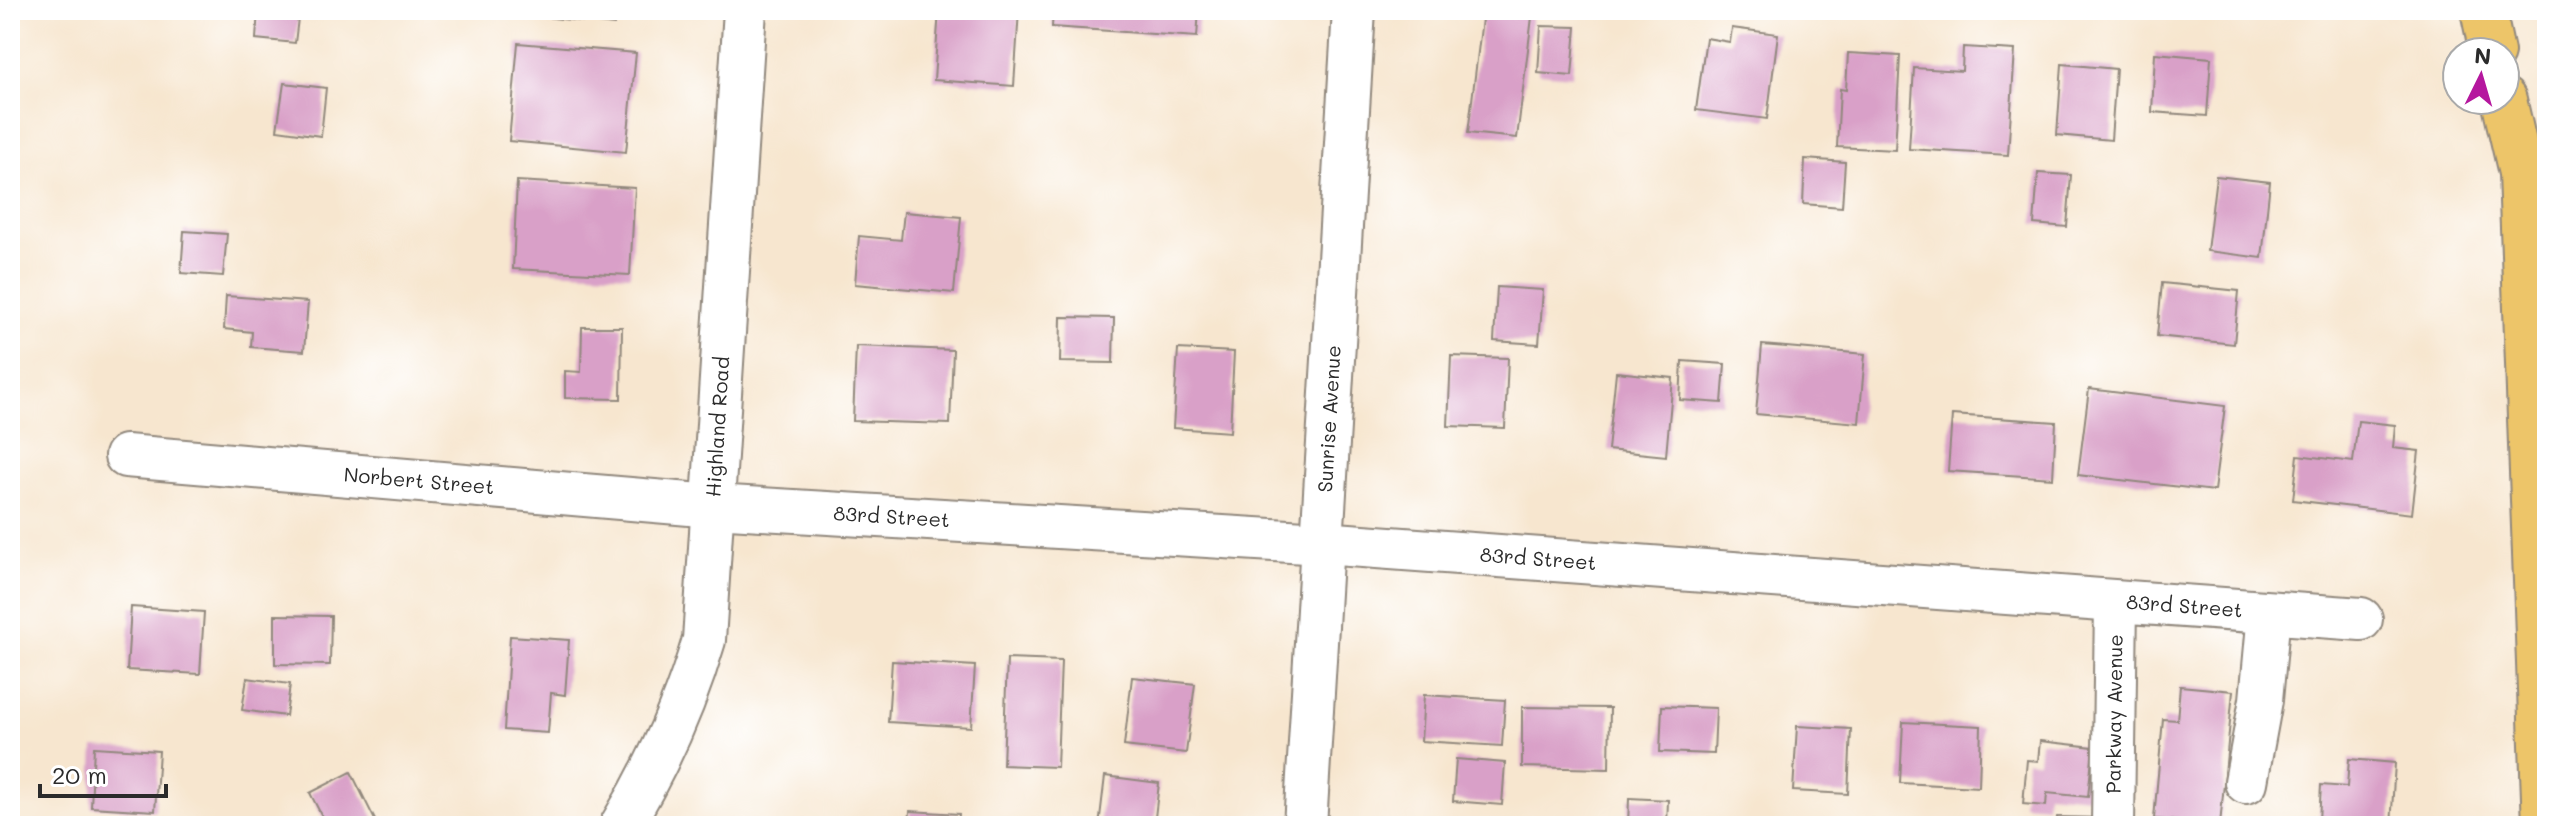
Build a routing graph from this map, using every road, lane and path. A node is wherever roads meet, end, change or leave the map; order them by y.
1 (745, 10) edge
2 (1354, 10) edge
3 (2483, 10) edge
4 (2489, 36) edge
5 (2508, 116) edge
6 (126, 456) dead end
7 (713, 506) junction
8 (1322, 543) junction
9 (2116, 602) junction
10 (2269, 613) junction
11 (2361, 619) dead end
12 (2246, 782) dead end
13 (621, 826) edge
14 (1305, 826) edge
15 (2113, 826) edge
16 (2545, 826) edge

1 - 7 street, Highland Road
2 - 8 street, Sunrise Avenue
3 - 4 highway
5 - 16 highway
6 - 7 street, Norbert Street
7 - 8 street, 83rd Street
7 - 13 street, Highland Road
8 - 9 street, 83rd Street
8 - 14 street, Sunrise Avenue
9 - 10 street, 83rd Street
9 - 15 street, Parkway Avenue
10 - 11 street, 83rd Street
10 - 12 street

